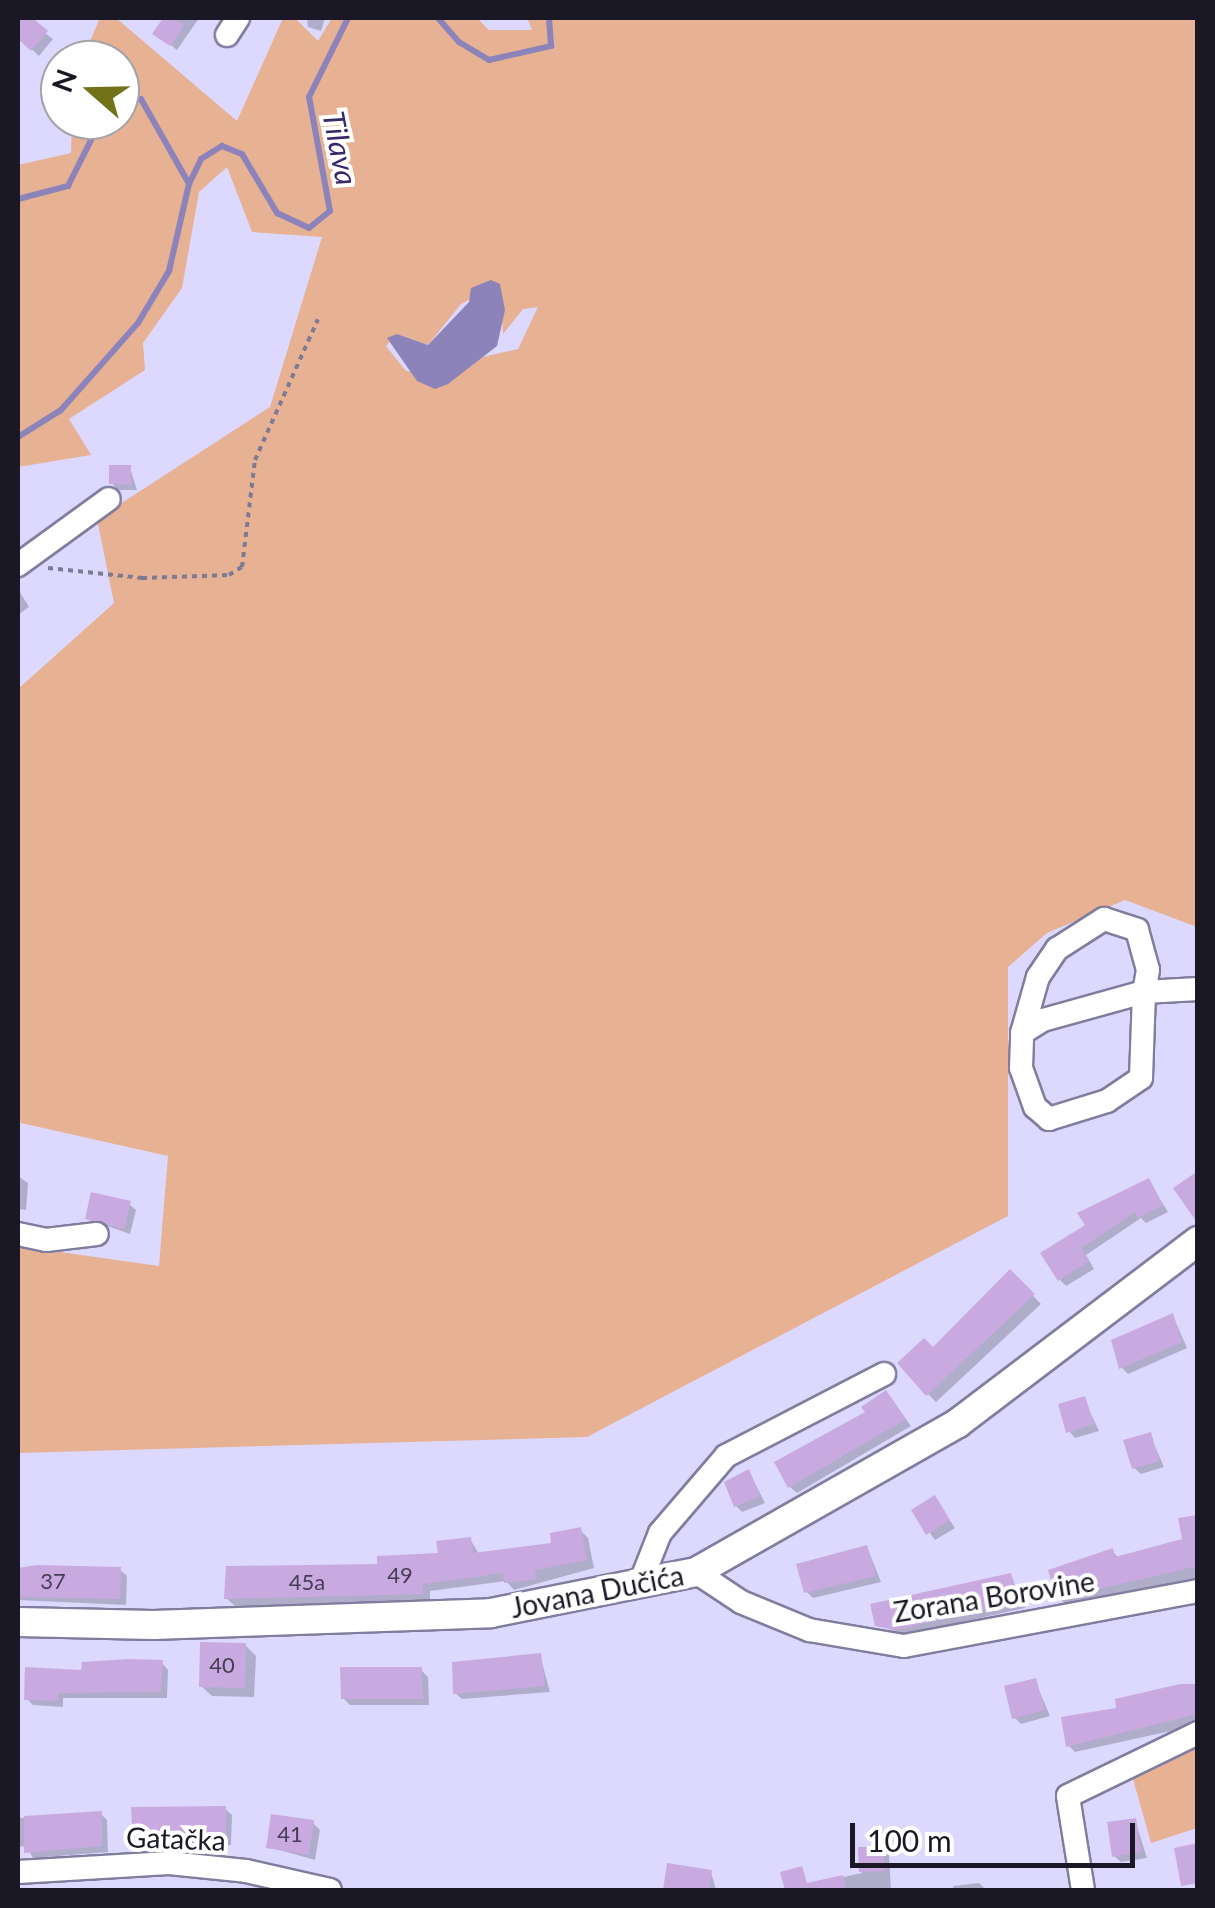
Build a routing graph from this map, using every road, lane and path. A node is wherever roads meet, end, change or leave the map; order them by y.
1 (318, 319) dead end
2 (109, 499) dead end
3 (18, 565) edge
4 (1198, 990) edge
5 (1144, 992) junction
6 (1022, 1033) junction
7 (18, 1234) edge
8 (97, 1234) dead end
9 (1198, 1241) edge
10 (884, 1374) dead end
11 (696, 1572) junction
12 (641, 1582) junction
13 (1198, 1591) edge
14 (18, 1622) edge
15 (1198, 1733) edge
16 (18, 1872) edge
17 (224, 1880) edge
18 (330, 1890) edge
19 (1082, 1890) edge

1 - 3 path
2 - 3 street
4 - 5 street
5 - 6 street
5 - 6 street
5 - 6 street
7 - 8 street
9 - 11 main road, Jovana Dučića
10 - 12 street
11 - 12 main road, Jovana Dučića
11 - 13 street, Zorana Borovine
12 - 14 main road, Jovana Dučića
15 - 19 street
16 - 17 street, Gatačka
17 - 18 street, Gatačka

